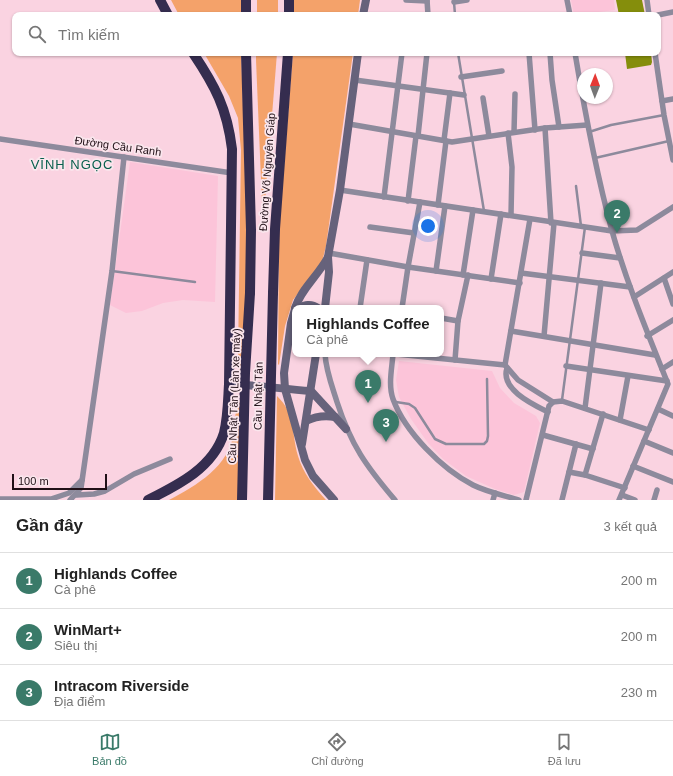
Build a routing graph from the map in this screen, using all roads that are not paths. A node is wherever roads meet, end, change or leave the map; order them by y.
1 (160, 0) edge
2 (246, 0) edge
3 (289, 0) edge
4 (366, 0) edge
5 (406, 0) edge
6 (427, 0) edge
7 (467, 0) edge
8 (567, 0) edge
9 (647, 0) edge
10 (453, 1) edge
11 (166, 12) edge
12 (246, 12) edge
13 (289, 12) edge
14 (364, 12) edge
15 (428, 12) edge
16 (455, 12) edge
17 (569, 12) edge
18 (649, 12) edge
19 (673, 12) edge
20 (661, 15) edge
21 (195, 56) edge
22 (246, 56) edge
23 (288, 56) edge
24 (358, 56) edge
25 (402, 56) edge
26 (427, 56) edge
27 (458, 56) edge
28 (528, 56) edge
29 (550, 56) edge
30 (576, 56) edge
31 (655, 56) edge
32 (502, 71) dead end
33 (461, 77) junction
34 (355, 80) junction
35 (398, 86) junction
36 (423, 90) junction
37 (450, 93) junction
38 (514, 94) dead end
39 (464, 95) junction
40 (483, 98) dead end
41 (673, 99) edge
42 (662, 101) junction
43 (664, 115) junction
44 (349, 124) junction
45 (587, 125) junction
46 (559, 127) junction
47 (545, 128) junction
48 (534, 130) junction
49 (393, 132) junction
50 (514, 132) junction
51 (588, 132) junction
52 (508, 133) junction
53 (417, 136) junction
54 (489, 136) junction
55 (0, 139) edge
56 (471, 139) junction
57 (445, 141) junction
58 (669, 141) junction
59 (124, 157) junction
60 (594, 158) junction
61 (673, 160) edge
62 (232, 173) junction
63 (576, 186) dead end
64 (340, 190) junction
65 (384, 197) junction
66 (408, 201) junction
67 (420, 202) junction
68 (438, 205) junction
69 (445, 206) junction
70 (673, 207) edge
71 (473, 210) junction
72 (484, 211) junction
73 (501, 214) junction
74 (511, 216) junction
75 (530, 219) junction
76 (552, 223) junction
77 (370, 227) dead end
78 (583, 227) junction
79 (612, 231) junction
80 (414, 233) junction
81 (582, 253) junction
82 (329, 255) junction
83 (620, 258) junction
84 (367, 260) junction
85 (408, 267) junction
86 (112, 271) junction
87 (436, 271) junction
88 (673, 272) edge
89 (521, 273) junction
90 (466, 275) junction
91 (550, 277) junction
92 (664, 278) junction
93 (491, 279) junction
94 (578, 281) junction
95 (195, 282) dead end
96 (520, 283) junction
97 (601, 283) junction
98 (630, 287) junction
99 (250, 293) junction
100 (274, 293) junction
101 (634, 297) junction
102 (673, 304) edge
103 (297, 305) edge
104 (325, 305) edge
105 (360, 305) edge
106 (402, 305) edge
107 (444, 319) edge
108 (673, 320) edge
109 (458, 321) junction
110 (292, 330) edge
111 (511, 331) junction
112 (544, 336) junction
113 (647, 336) junction
114 (570, 341) junction
115 (594, 345) junction
116 (655, 355) junction
117 (316, 357) edge
118 (326, 357) edge
119 (394, 357) edge
120 (425, 357) edge
121 (455, 360) junction
122 (673, 362) edge
123 (506, 366) junction
124 (566, 366) junction
125 (662, 369) junction
126 (590, 370) junction
127 (284, 373) junction
128 (628, 376) junction
129 (487, 379) dead end
130 (229, 384) junction
131 (670, 384) edge
132 (259, 385) junction
133 (285, 389) junction
134 (310, 391) junction
135 (562, 400) junction
136 (394, 402) junction
137 (553, 402) junction
138 (585, 408) junction
139 (658, 409) junction
140 (548, 412) junction
141 (603, 414) junction
142 (673, 416) edge
143 (335, 417) junction
144 (620, 420) junction
145 (306, 421) junction
146 (346, 429) junction
147 (649, 430) junction
148 (544, 435) junction
149 (644, 441) junction
150 (576, 444) junction
151 (302, 447) junction
152 (593, 449) junction
153 (673, 453) edge
154 (170, 459) dead end
155 (633, 466) junction
156 (569, 472) junction
157 (585, 476) junction
158 (82, 480) junction
159 (673, 482) edge
160 (625, 488) junction
161 (657, 490) dead end
162 (495, 493) junction
163 (76, 495) junction
164 (620, 497) edge
165 (0, 499) edge
166 (70, 500) edge
167 (148, 500) edge
168 (242, 500) edge
169 (246, 500) edge
170 (268, 500) edge
171 (271, 500) edge
172 (334, 500) edge
173 (395, 500) edge
174 (492, 500) edge
175 (519, 500) edge
176 (526, 500) edge
177 (562, 500) edge
178 (635, 500) edge
179 (654, 500) edge

1 - 11 highway
2 - 12 highway
3 - 13 highway
4 - 14 street
5 - 6 street
6 - 15 street
7 - 10 street
8 - 17 street
9 - 18 street
10 - 16 lane
19 - 20 street
21 - 62 highway
22 - 99 highway, Đường Võ Nguyên Giáp
23 - 100 highway, Đường Võ Nguyên Giáp
24 - 34 street
25 - 35 street
26 - 36 street
27 - 33 lane
28 - 48 street
29 - 46 street
30 - 45 street
31 - 42 street
32 - 33 street
33 - 39 lane
34 - 35 street
34 - 44 street
35 - 36 street
35 - 49 street
36 - 37 street
36 - 53 street
37 - 39 street
37 - 57 street
38 - 50 street
39 - 56 lane
40 - 54 street
41 - 42 street
42 - 43 street
43 - 51 lane
43 - 58 street
44 - 49 street
44 - 64 street
45 - 46 street
45 - 51 street
46 - 47 street
47 - 48 street
47 - 76 street
48 - 50 street
49 - 53 street
49 - 65 street
50 - 52 street
51 - 60 street
52 - 54 street
52 - 74 street
53 - 57 street
53 - 66 street
54 - 56 street
55 - 59 street, Đường Cầu Ranh
56 - 57 street
56 - 72 lane
57 - 68 street
58 - 60 lane
58 - 61 street
59 - 62 street, Đường Cầu Ranh
59 - 86 street
60 - 79 street
62 - 130 highway
63 - 78 lane
64 - 65 street
64 - 82 street
65 - 66 street
66 - 67 street
67 - 68 street
67 - 80 street
68 - 69 street
69 - 71 street
69 - 87 street
70 - 79 street
71 - 72 street
71 - 90 street
72 - 73 street
73 - 74 street
73 - 93 street
74 - 75 street
75 - 76 street
75 - 89 street
76 - 78 street
76 - 91 street
77 - 80 street
78 - 79 street
78 - 81 lane
79 - 83 street
80 - 85 street
81 - 83 street
81 - 94 lane
82 - 84 street
82 - 103 street
82 - 104 street
83 - 98 street
84 - 85 street
84 - 105 street
85 - 87 street
85 - 106 street
86 - 95 lane
86 - 158 street
87 - 90 street
88 - 92 street
89 - 91 street
89 - 96 street
90 - 93 street
90 - 109 street
91 - 94 street
91 - 112 street
92 - 101 street
92 - 102 street
93 - 96 street
94 - 97 street
94 - 114 lane
96 - 111 street
97 - 98 street
97 - 115 street
98 - 101 street
99 - 168 highway, Cầu Nhật Tân (Làn xe máy), bridge
99 - 169 highway, Cầu Nhật Tân, bridge
100 - 170 highway, Cầu Nhật Tân, bridge
100 - 171 highway, bridge
101 - 113 street
107 - 109 street
108 - 113 street
109 - 121 street
110 - 127 street
111 - 112 street
111 - 123 street
112 - 114 street
113 - 116 street
114 - 115 street
114 - 124 lane
115 - 116 street
115 - 126 street
116 - 125 street
117 - 134 street
118 - 146 street
119 - 136 street
120 - 121 street
121 - 123 street
122 - 125 street
123 - 137 street
123 - 140 street
124 - 126 street
124 - 135 lane
125 - 131 street
126 - 128 street
126 - 138 street
127 - 132 street
127 - 133 street
128 - 131 street
128 - 144 street
129 - 136 lane
130 - 132 street
130 - 167 highway
131 - 139 street
132 - 133 street
133 - 134 street
133 - 151 street
134 - 143 street
134 - 145 street
135 - 137 street
135 - 138 street
136 - 162 street
137 - 140 street
138 - 141 street
139 - 142 street
139 - 147 street
140 - 148 street
141 - 144 street
141 - 152 street
143 - 145 street
143 - 146 street
144 - 147 street
145 - 151 street
146 - 173 street
147 - 149 street
148 - 150 street
148 - 176 street
149 - 153 street
149 - 155 street
150 - 152 street
150 - 156 street
151 - 172 street
152 - 157 street
154 - 163 street
155 - 159 street
155 - 160 street
156 - 157 street
156 - 177 street
157 - 160 street
158 - 163 street
158 - 165 street
160 - 164 street
161 - 179 street
162 - 174 street
162 - 175 street
163 - 166 street
164 - 178 street

